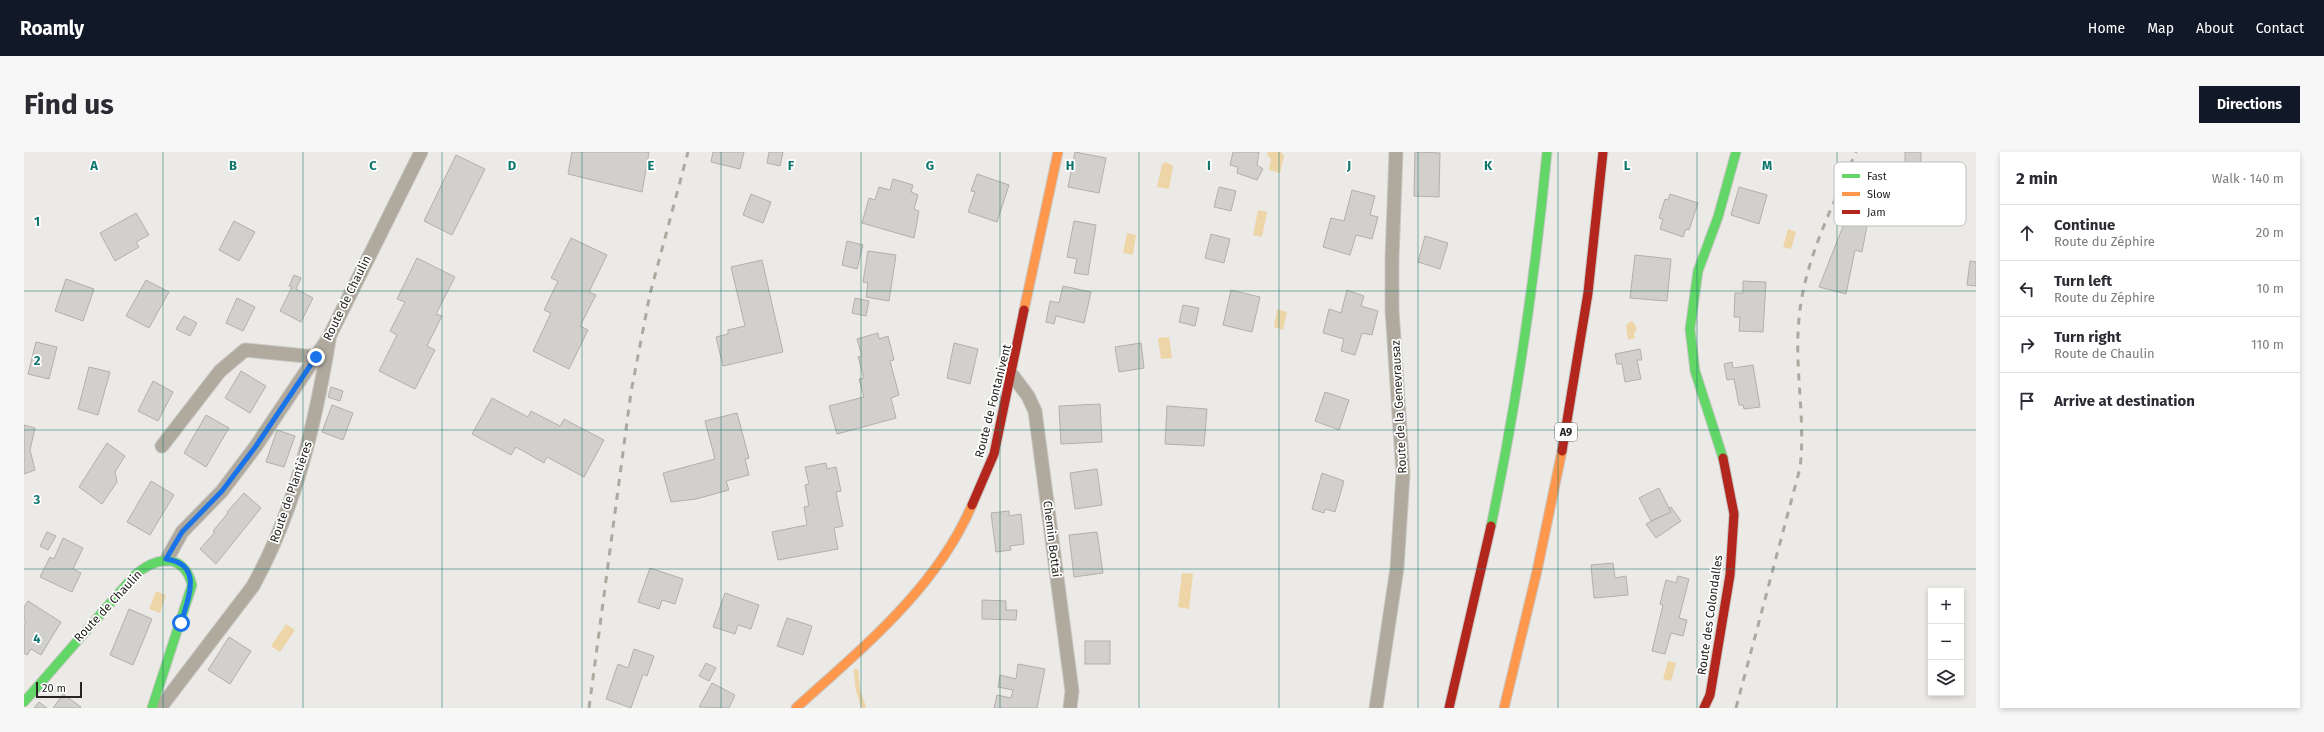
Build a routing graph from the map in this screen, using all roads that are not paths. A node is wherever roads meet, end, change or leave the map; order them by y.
1 (421, 152) edge
2 (1058, 152) edge
3 (1396, 152) edge
4 (1547, 152) edge
5 (1603, 152) edge
6 (1736, 152) edge
7 (329, 337) junction
8 (316, 357) junction
9 (1012, 376) junction
10 (162, 446) dead end
11 (166, 559) junction
12 (24, 702) edge
13 (152, 708) edge
14 (160, 708) edge
15 (796, 708) edge
16 (1070, 708) edge
17 (1376, 708) edge
18 (1450, 708) edge
19 (1504, 708) edge
20 (1704, 708) edge

1 - 7 street, Route de Chaulin
2 - 9 main road, Route de Fontanivent
3 - 17 street, Route de la Genevrausaz
4 - 18 main road
5 - 19 main road, A9
6 - 20 main road, Route des Colondalles
7 - 8 street, Route de Chaulin
7 - 14 street, Route de Plantières
8 - 10 street
8 - 11 street, Route de Chaulin
9 - 15 main road, Route de Fontanivent
9 - 16 street, Chemin Bottai
11 - 12 main road, Route de Chaulin
11 - 13 main road

